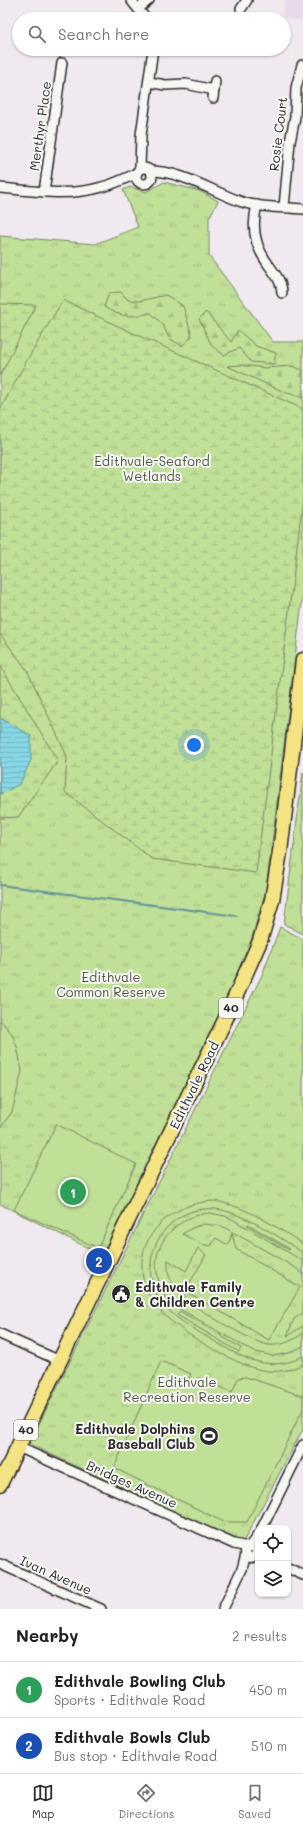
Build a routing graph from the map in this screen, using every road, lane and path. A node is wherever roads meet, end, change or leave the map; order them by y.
1 (131, 0) edge
2 (149, 0) edge
3 (139, 8) junction
4 (142, 12) edge
5 (152, 56) edge
6 (62, 63) dead end
7 (302, 65) dead end
8 (149, 82) junction
9 (214, 90) dead end
10 (142, 172) junction
11 (174, 176) junction
12 (0, 188) edge
13 (44, 192) junction
14 (257, 205) junction
15 (284, 207) junction
16 (303, 209) edge
17 (282, 294) dead end
18 (303, 660) edge
19 (0, 1334) edge
20 (60, 1361) junction
21 (18, 1447) junction
22 (302, 1448) edge
23 (0, 1484) edge
24 (264, 1525) edge
25 (253, 1551) edge
26 (0, 1564) edge
27 (291, 1569) edge
28 (303, 1575) edge
29 (100, 1609) edge
30 (223, 1609) edge

1 - 3 street
2 - 3 street
3 - 4 street
5 - 8 street
6 - 13 street, Merthyr Place
7 - 15 street, Rosie Court
8 - 9 street
8 - 10 street
10 - 11 street
10 - 11 street
10 - 13 street
11 - 14 street
12 - 13 street
14 - 15 street
14 - 17 street
15 - 16 street
18 - 20 highway, Edithvale Road / 40
19 - 20 street
20 - 21 highway, Edithvale Road / 40
21 - 23 highway, Edithvale Road / 40
21 - 25 street, Bridges Avenue
22 - 24 street
25 - 30 street
26 - 29 street, Ivan Avenue
27 - 28 street

